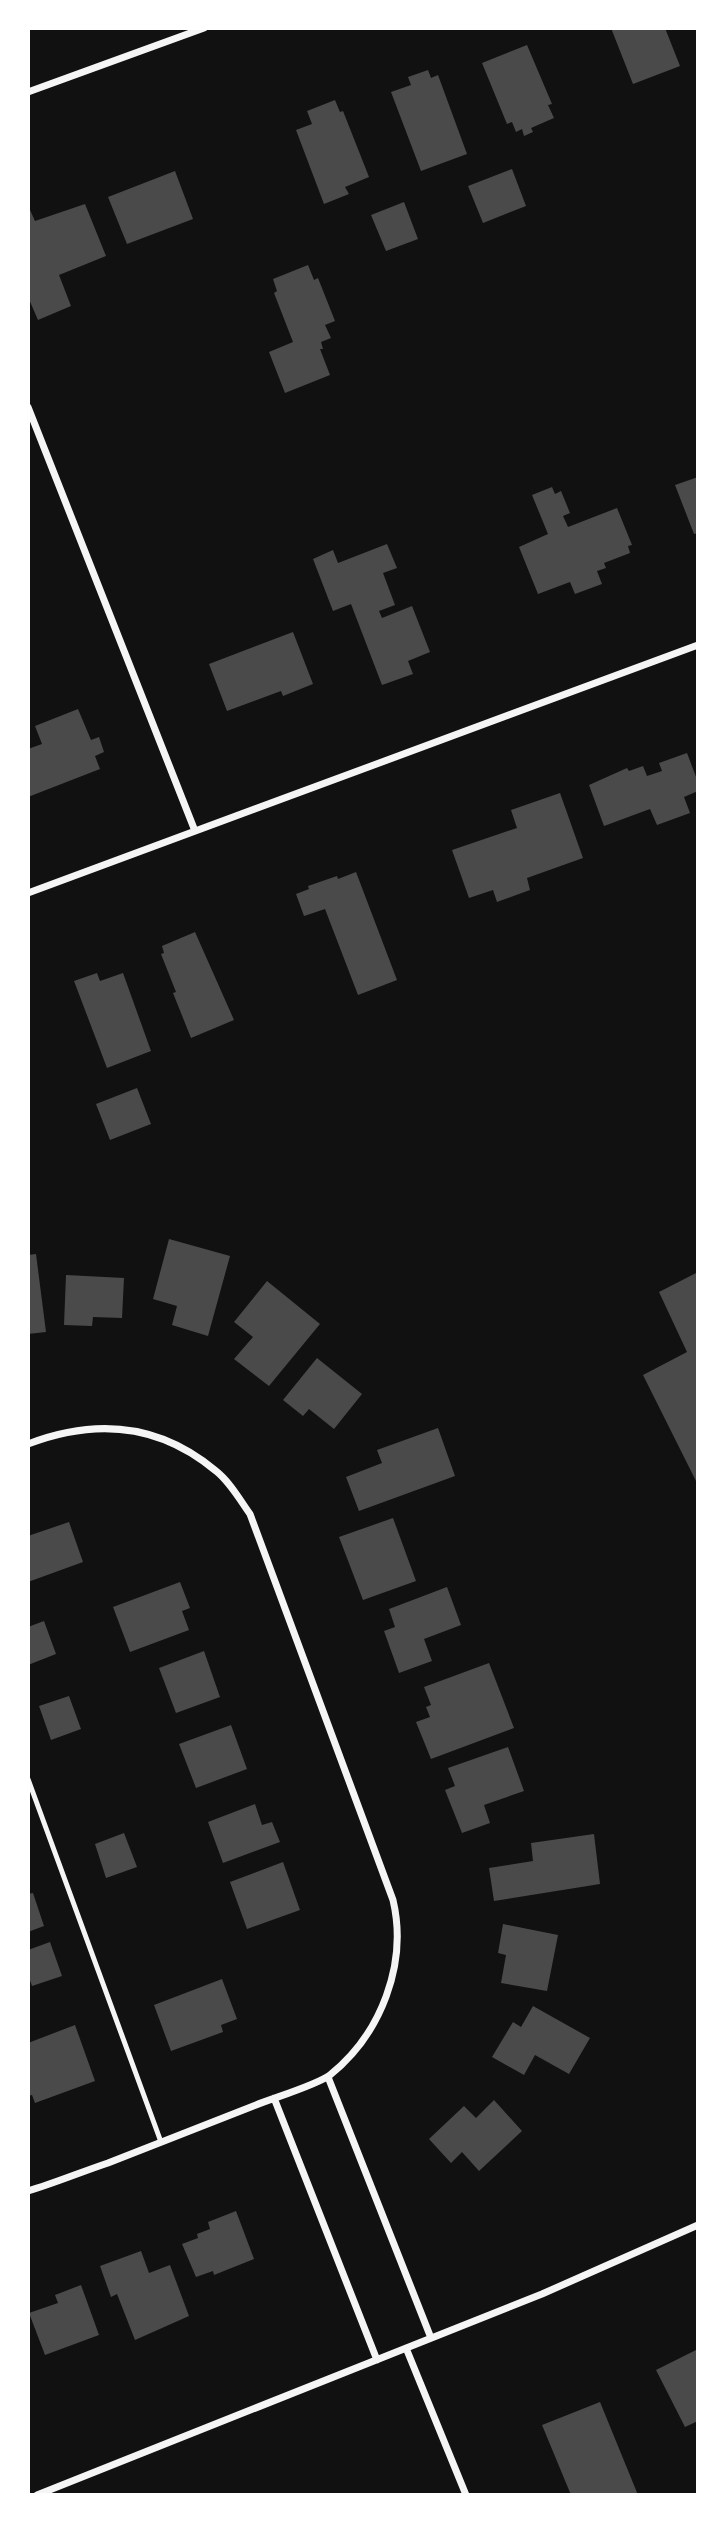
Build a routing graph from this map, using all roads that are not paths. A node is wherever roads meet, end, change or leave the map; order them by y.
1 (204, 28) edge
2 (28, 92) edge
3 (28, 407) edge
4 (698, 645) edge
5 (195, 831) junction
6 (28, 893) edge
7 (28, 1444) edge
8 (28, 1779) edge
9 (328, 2077) junction
10 (274, 2098) junction
11 (161, 2143) junction
12 (28, 2191) edge
13 (698, 2225) edge
14 (431, 2338) junction
15 (406, 2348) junction
16 (377, 2360) junction
17 (37, 2495) edge
18 (466, 2495) edge

1 - 2 street
3 - 5 street
4 - 5 street
5 - 6 street
7 - 9 street
8 - 11 lane
9 - 10 street
9 - 14 street
10 - 11 street
10 - 16 street
11 - 12 street
13 - 14 street
14 - 15 street
15 - 16 street
15 - 18 street
16 - 17 street

